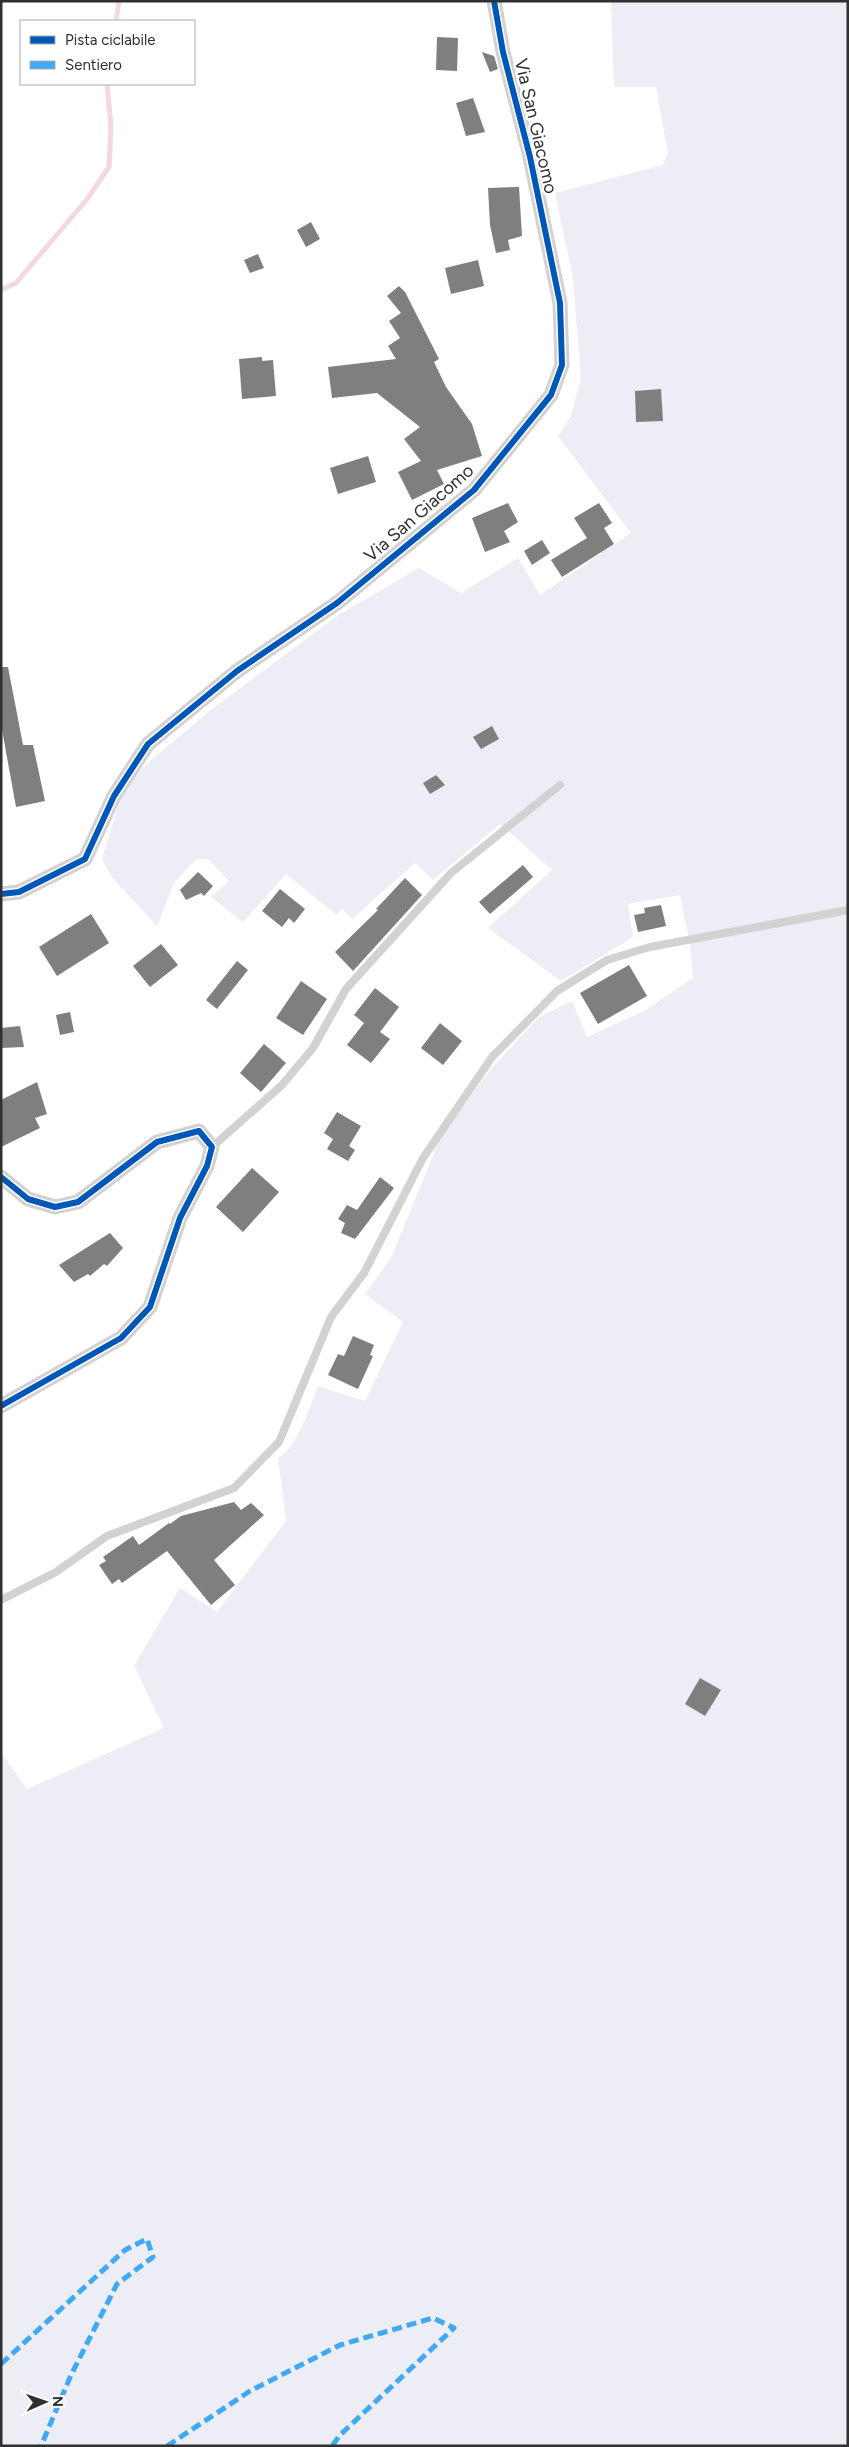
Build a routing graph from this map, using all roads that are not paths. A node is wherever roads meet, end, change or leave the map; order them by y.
1 (494, 1) edge
2 (560, 785) dead end
3 (1, 894) edge
4 (848, 910) edge
5 (212, 1147) junction
6 (1, 1177) edge
7 (1, 1406) edge
8 (1, 1600) edge

1 - 3 street, Via San Giacomo
2 - 5 lane
4 - 8 lane
5 - 6 street
5 - 7 street

